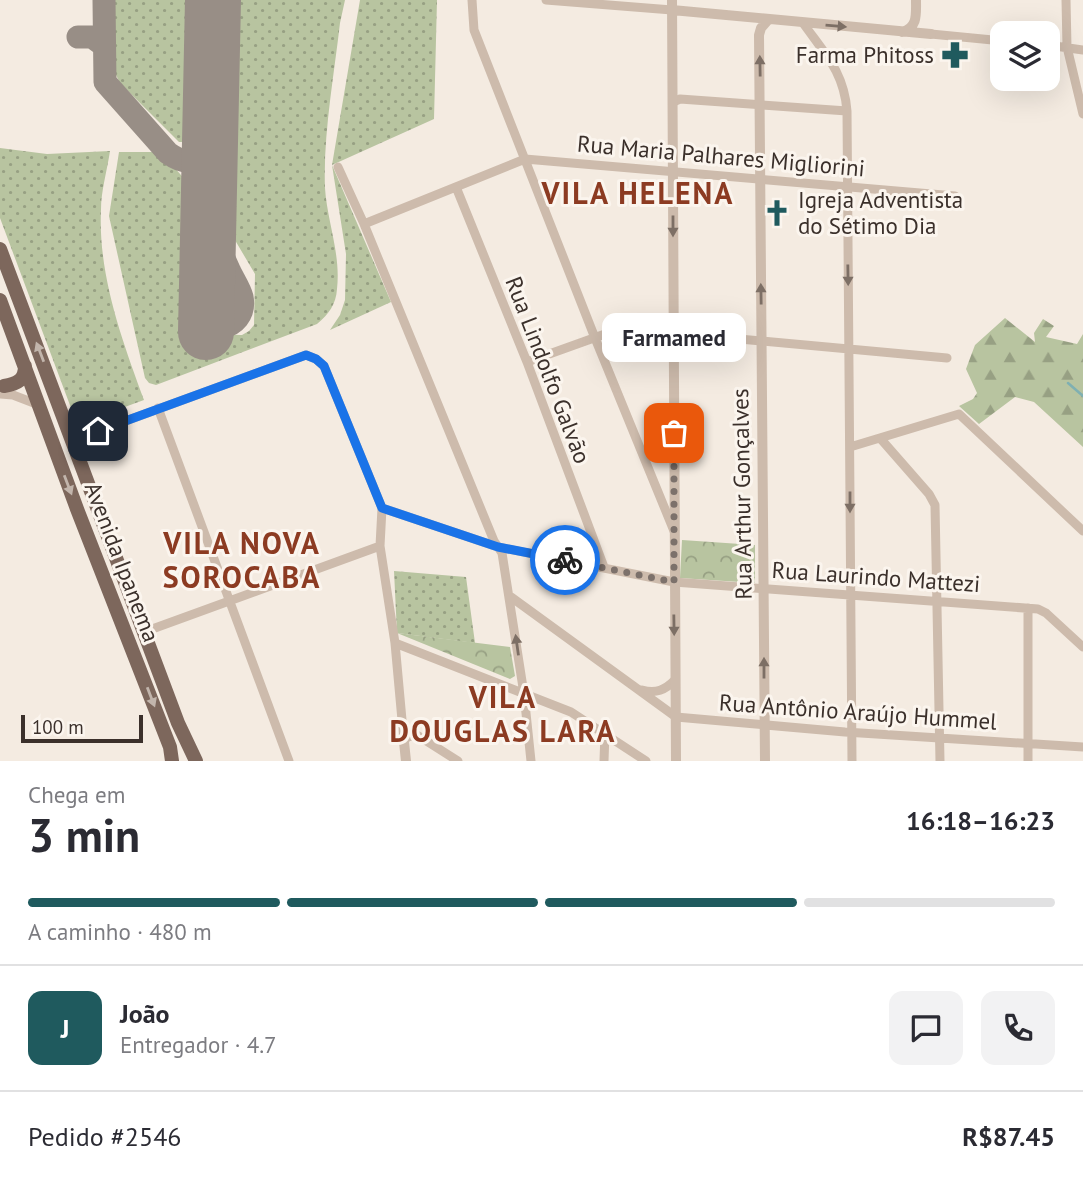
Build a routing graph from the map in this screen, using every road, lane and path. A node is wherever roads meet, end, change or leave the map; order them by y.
1 (472, 0) edge
2 (546, 0) edge
3 (916, 0) edge
4 (1066, 0) edge
5 (672, 5) edge
6 (768, 20) junction
7 (916, 20) junction
8 (803, 23) junction
9 (901, 32) junction
10 (931, 34) junction
11 (990, 40) edge
12 (1060, 46) edge
13 (1067, 47) junction
14 (1083, 50) edge
15 (673, 102) junction
16 (760, 105) junction
17 (847, 111) junction
18 (1083, 114) edge
19 (525, 159) junction
20 (338, 167) dead end
21 (673, 172) junction
22 (759, 179) junction
23 (456, 187) junction
24 (848, 187) junction
25 (955, 196) dead end
26 (364, 224) junction
27 (0, 249) edge
28 (0, 300) edge
29 (673, 334) junction
30 (595, 338) junction
31 (761, 341) junction
32 (849, 350) junction
33 (947, 358) dead end
34 (527, 362) junction
35 (25, 366) junction
36 (1, 388) edge
37 (38, 401) junction
38 (158, 408) junction
39 (63, 416) junction
40 (880, 438) junction
41 (71, 441) junction
42 (850, 447) junction
43 (382, 508) junction
44 (488, 526) junction
45 (1083, 531) edge
46 (675, 533) junction
47 (475, 539) junction
48 (380, 545) junction
49 (498, 547) junction
50 (604, 567) junction
51 (674, 582) junction
52 (764, 589) junction
53 (850, 594) junction
54 (511, 597) junction
55 (229, 601) junction
56 (938, 601) junction
57 (1028, 608) junction
58 (534, 613) junction
59 (514, 620) junction
60 (144, 632) junction
61 (395, 643) junction
62 (1083, 647) edge
63 (675, 680) junction
64 (640, 689) junction
65 (524, 694) junction
66 (676, 717) junction
67 (402, 719) junction
68 (765, 724) junction
69 (605, 732) junction
70 (852, 732) junction
71 (422, 737) junction
72 (940, 738) junction
73 (404, 743) junction
74 (1028, 744) junction
75 (1083, 747) edge
76 (172, 761) edge
77 (196, 761) edge
78 (289, 761) edge
79 (406, 761) edge
80 (458, 761) edge
81 (531, 761) edge
82 (604, 761) edge
83 (646, 761) edge
84 (676, 761) edge
85 (765, 761) edge
86 (852, 761) edge
87 (940, 761) edge
88 (1028, 761) edge

1 - 19 street
2 - 5 street
3 - 7 street
4 - 13 street
5 - 6 street
5 - 15 street
6 - 8 street
16 -> 6 street, Rua Arthur Gonçalves
7 - 9 street
7 - 10 street
8 -> 9 street
8 - 17 street
9 - 10 street
10 - 11 street
12 - 13 street
13 - 14 street
13 - 18 street
15 - 16 street
15 - 21 street
16 - 17 street
16 - 22 street, Rua Arthur Gonçalves
17 - 24 street
19 - 21 street, Rua Maria Palhares Migliorini
19 - 23 street
19 - 30 street
20 - 26 street
21 - 22 street, Rua Maria Palhares Migliorini
21 -> 29 street
22 - 24 street, Rua Maria Palhares Migliorini
31 -> 22 street, Rua Arthur Gonçalves
23 - 26 street
23 - 34 street, Rua Lindolfo Galvão
24 - 25 street, Rua Maria Palhares Migliorini
24 -> 32 street
26 - 44 street
39 -> 27 main road, Avenida Ipanema
28 - 35 main road, Avenida Ipanema
29 - 30 street
29 - 31 street
29 - 46 street
30 - 34 street
30 - 46 street
31 - 32 street
31 - 52 street, Rua Arthur Gonçalves
32 - 33 street
32 - 42 street
34 - 50 street, Rua Lindolfo Galvão
35 - 36 main road
35 - 37 main road, Avenida Ipanema
36 - 37 street
37 - 39 main road
37 -> 76 main road, Avenida Ipanema
38 - 41 street
38 - 43 street
38 - 55 street
39 - 41 main road, Avenida Ipanema
40 - 42 street
40 - 45 street
40 - 56 street
41 - 60 main road, Avenida Ipanema
42 -> 53 street
43 - 47 street, Rua Laurindo Mattezi
43 - 48 street
44 - 47 street
44 - 49 street
46 - 51 street
47 - 49 street, Rua Laurindo Mattezi
48 - 55 street
48 - 61 street
49 - 50 street, Rua Laurindo Mattezi
49 - 54 street
50 - 51 street, Rua Laurindo Mattezi
51 - 52 street, Rua Laurindo Mattezi
51 -> 63 street
52 - 53 street, Rua Laurindo Mattezi
68 -> 52 street, Rua Arthur Gonçalves
53 - 56 street, Rua Laurindo Mattezi
53 - 70 street
54 - 58 street
54 - 59 street
55 - 60 street
55 - 78 street
56 - 57 street, Rua Laurindo Mattezi
56 - 72 street
57 - 62 street, Rua Laurindo Mattezi
57 - 74 street
58 - 59 street
58 - 64 street
65 -> 59 street
60 - 77 main road, Avenida Ipanema
61 - 65 street
61 - 67 street
63 - 64 street
63 - 66 street
64 - 66 street
65 - 69 street
65 - 81 street
66 - 68 street, Rua Antônio Araújo Hummel
66 - 84 street
67 - 71 street
67 - 73 street
68 - 70 street, Rua Antônio Araújo Hummel
68 - 85 street, Rua Arthur Gonçalves
69 - 82 street
69 - 83 street
70 - 72 street, Rua Antônio Araújo Hummel
70 - 86 street
71 - 73 street
71 - 80 street
72 - 74 street, Rua Antônio Araújo Hummel
72 - 87 street
73 - 79 street
74 - 75 street, Rua Antônio Araújo Hummel
74 - 88 street

